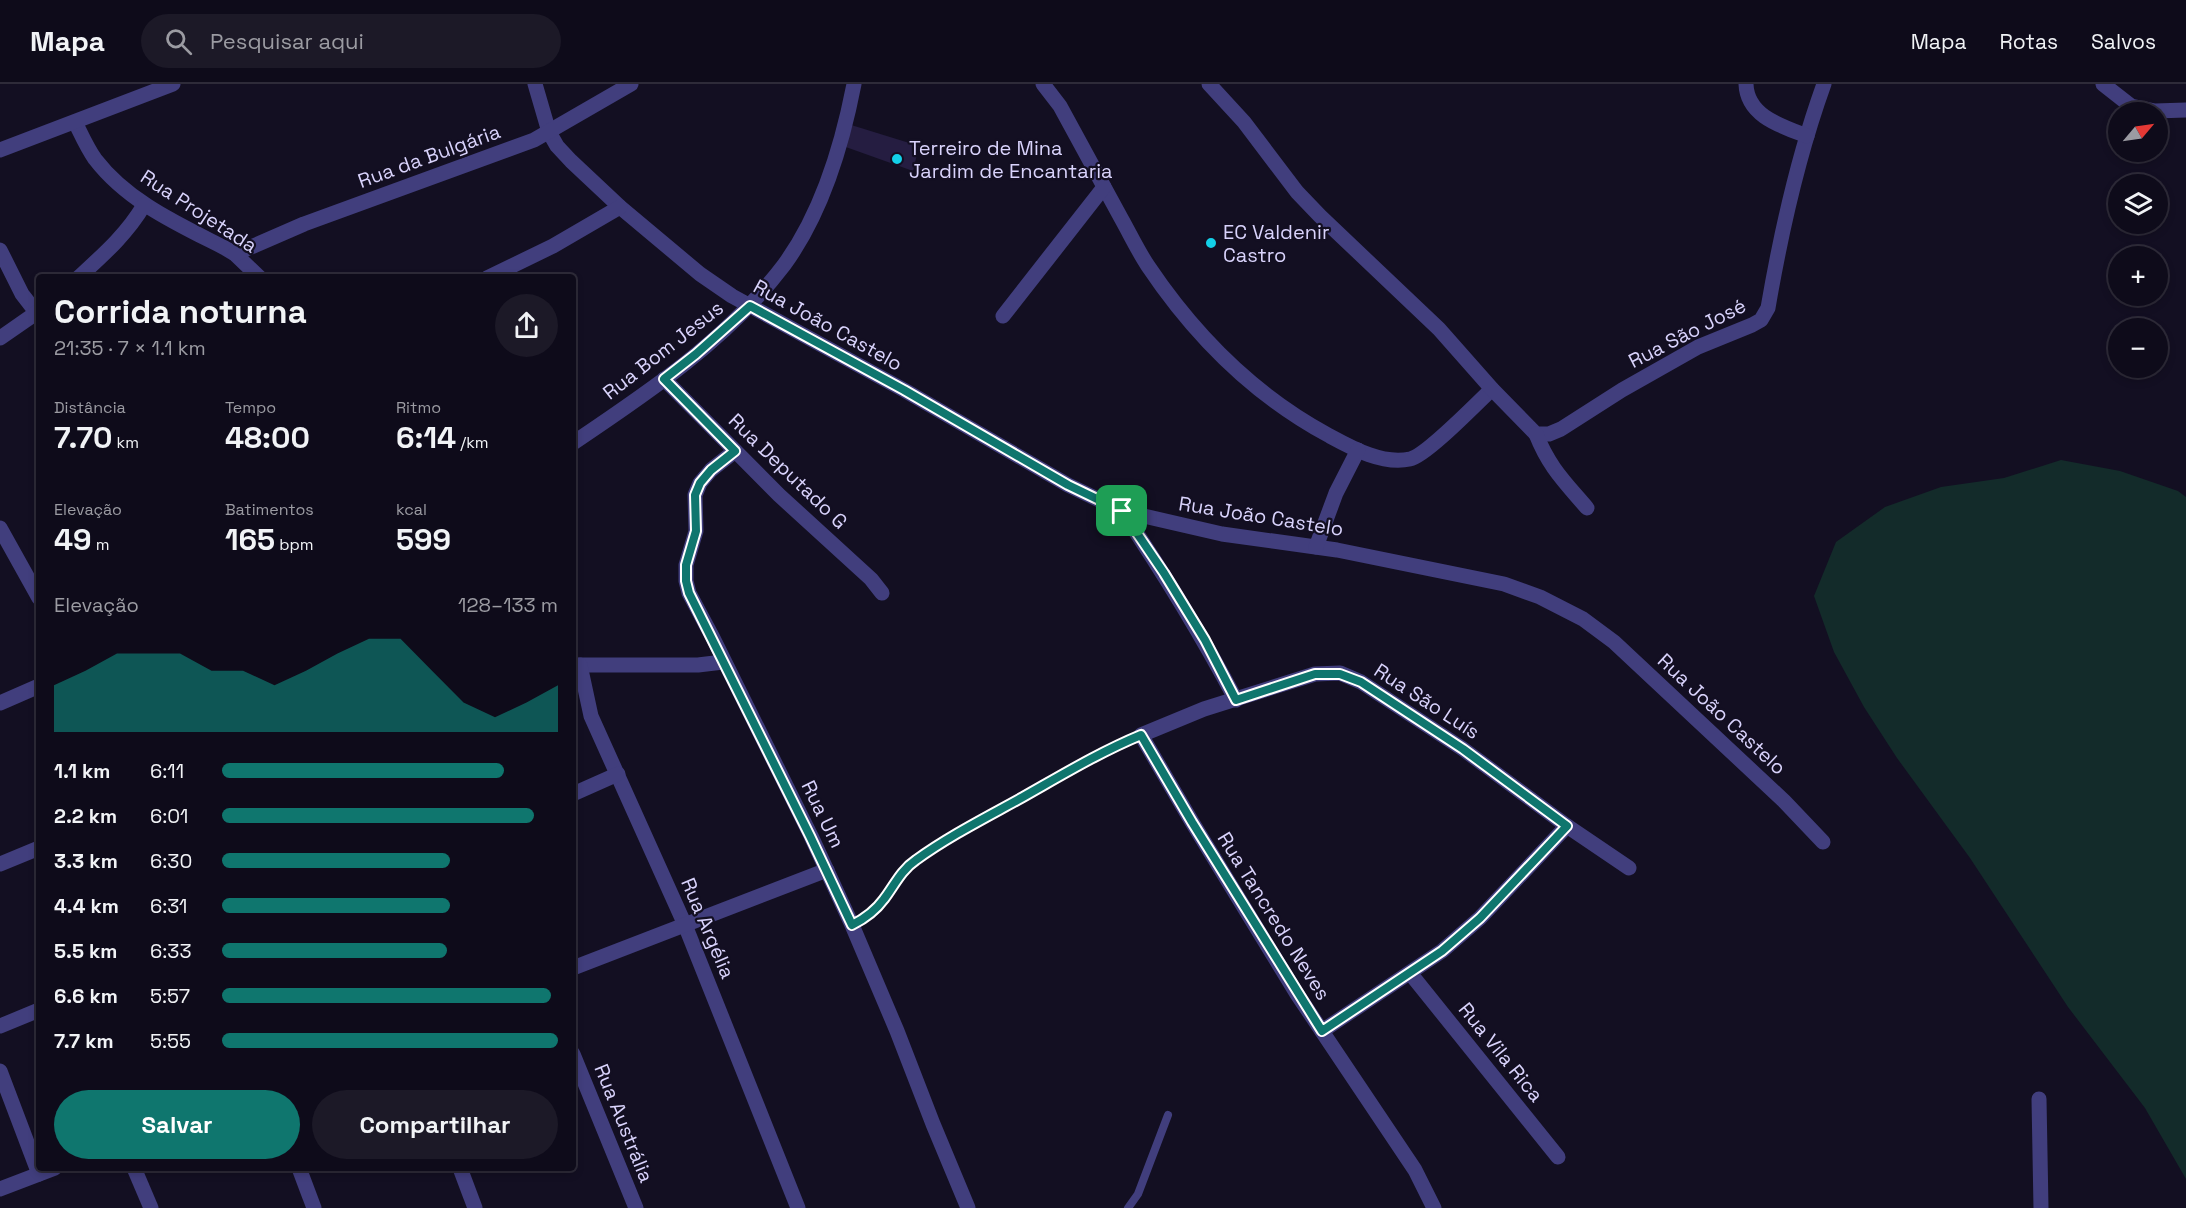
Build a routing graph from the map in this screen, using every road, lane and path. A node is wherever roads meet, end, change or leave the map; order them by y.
1 (173, 84) edge
2 (535, 84) edge
3 (631, 84) edge
4 (854, 84) edge
5 (1043, 84) edge
6 (1209, 84) edge
7 (1746, 84) edge
8 (1824, 84) edge
9 (2103, 84) edge
10 (135, 91) edge
11 (2186, 110) edge
12 (75, 122) junction
13 (549, 132) junction
14 (1807, 136) junction
15 (0, 150) edge
16 (1104, 187) junction
17 (144, 205) junction
18 (620, 207) junction
19 (0, 250) edge
20 (235, 254) junction
21 (82, 274) edge
22 (256, 274) edge
23 (495, 274) edge
24 (750, 306) junction
25 (36, 312) edge
26 (36, 315) edge
27 (1003, 316) dead end
28 (0, 338) edge
29 (664, 379) junction
30 (1492, 389) junction
31 (1536, 434) junction
32 (576, 441) edge
33 (1358, 450) junction
34 (735, 451) junction
35 (1587, 508) dead end
36 (1122, 511) junction
37 (0, 528) edge
38 (1316, 547) junction
39 (36, 593) edge
40 (882, 593) dead end
41 (723, 662) junction
42 (577, 665) edge
43 (36, 687) edge
44 (1236, 700) junction
45 (0, 703) edge
46 (1141, 735) junction
47 (618, 774) junction
48 (576, 793) edge
49 (1567, 826) junction
50 (1823, 842) dead end
51 (36, 849) edge
52 (0, 864) edge
53 (1629, 868) dead end
54 (827, 870) junction
55 (685, 925) junction
56 (852, 925) junction
57 (576, 967) edge
58 (1410, 973) junction
59 (36, 1011) edge
60 (0, 1026) edge
61 (1322, 1031) junction
62 (576, 1061) edge
63 (0, 1071) edge
64 (2039, 1099) dead end
65 (1167, 1115) dead end
66 (1558, 1157) dead end
67 (36, 1166) edge
68 (38, 1171) edge
69 (47, 1171) edge
70 (135, 1171) edge
71 (299, 1171) edge
72 (461, 1171) edge
73 (39, 1174) junction
74 (0, 1190) edge
75 (151, 1208) edge
76 (314, 1208) edge
77 (475, 1208) edge
78 (636, 1208) edge
79 (798, 1208) edge
80 (968, 1208) edge
81 (1128, 1208) edge
82 (1434, 1208) edge
83 (2041, 1208) edge

1 - 10 street
2 - 13 street, Rua João Castelo
3 - 13 street, Rua da Bulgária
4 - 24 street, Rua Bom Jesus
5 - 16 street
6 - 30 street
7 - 14 street
8 - 14 street, Rua São José
9 - 11 street
10 - 12 street
12 - 15 street
12 - 17 street, Rua Projetada
13 - 18 street, Rua João Castelo
13 - 20 street, Rua da Bulgária
14 - 31 street, Rua São José
16 - 27 street
16 - 33 street
17 - 20 street, Rua Projetada
17 - 21 street
18 - 23 street
18 - 24 street, Rua João Castelo
19 - 25 street
20 - 22 street, Rua Projetada
24 - 29 street, Rua Bom Jesus
24 - 36 street, Rua João Castelo
26 - 28 street
29 - 32 street, Rua Bom Jesus
29 - 34 street, Rua Deputado G
30 - 31 street
30 - 33 street
31 - 35 street
33 - 38 street
34 - 40 street, Rua Deputado G
34 - 41 street, Rua Um
36 - 38 street, Rua João Castelo
36 - 44 street
37 - 39 street
38 - 50 street, Rua João Castelo
41 - 42 street
41 - 54 street, Rua Um
42 - 47 street, Rua Argélia
43 - 45 street
44 - 46 street, Rua São Luís
44 - 49 street, Rua São Luís
46 - 56 lane
46 - 61 street, Rua Tancredo Neves
47 - 48 street
47 - 55 street, Rua Argélia
49 - 53 street, Rua São Luís
49 - 58 street
51 - 52 street
54 - 55 street
54 - 56 street, Rua Um
55 - 57 street
55 - 79 street, Rua Argélia
56 - 80 street, Rua Um
58 - 61 street
58 - 66 street, Rua Vila Rica
59 - 60 street
61 - 82 street, Rua Tancredo Neves
62 - 78 street, Rua Austrália
63 - 67 street
64 - 83 street
65 - 81 lane
68 - 73 street
69 - 73 street
70 - 75 street
71 - 76 street
72 - 77 street
73 - 74 street

